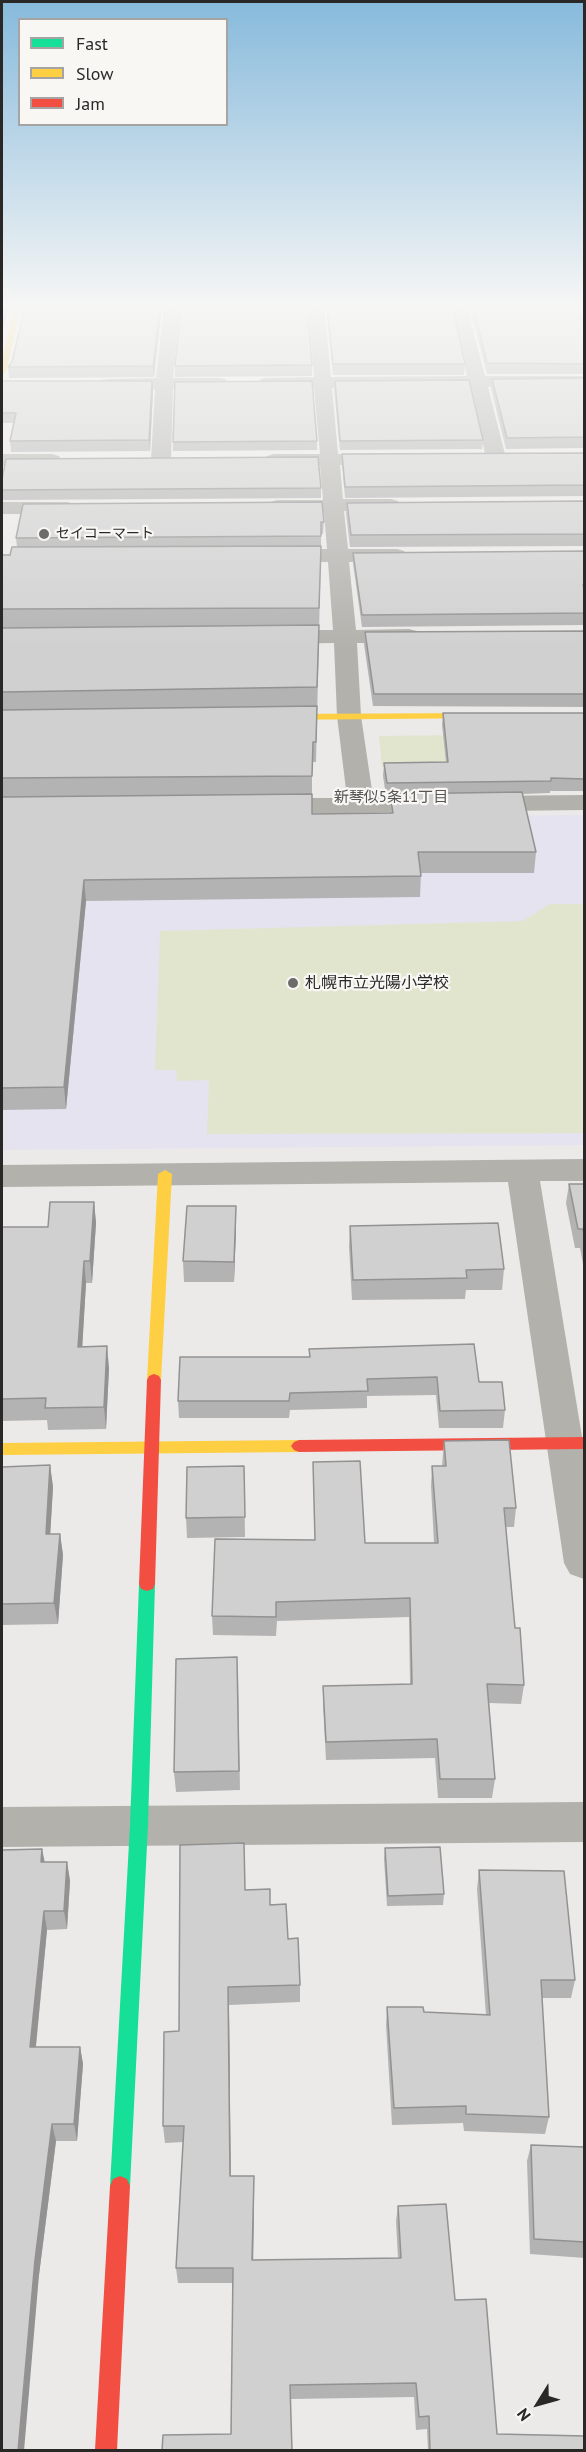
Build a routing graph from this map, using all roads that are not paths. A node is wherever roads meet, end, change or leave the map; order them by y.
1 (163, 420) edge
2 (325, 420) edge
3 (487, 420) edge
4 (472, 458) edge
5 (496, 458) junction
6 (518, 458) edge
7 (330, 459) junction
8 (401, 459) edge
9 (2, 460) edge
10 (71, 460) edge
11 (138, 460) edge
12 (161, 460) junction
13 (183, 460) edge
14 (250, 460) edge
15 (406, 505) edge
16 (261, 506) edge
17 (333, 506) junction
18 (84, 507) edge
19 (2, 508) edge
20 (412, 555) edge
21 (261, 556) edge
22 (337, 556) junction
23 (432, 635) edge
24 (345, 636) junction
25 (250, 637) edge
26 (349, 716) junction
27 (505, 716) edge
28 (253, 717) edge
29 (585, 803) edge
30 (361, 806) junction
31 (241, 807) edge
32 (585, 1170) edge
33 (522, 1171) junction
34 (165, 1174) junction
35 (2, 1176) edge
36 (575, 1443) edge
37 (150, 1447) junction
38 (2, 1449) edge
39 (585, 1563) edge
40 (585, 1822) edge
41 (139, 1826) junction
42 (2, 1827) edge
43 (106, 2451) edge

1 - 12 street
2 - 7 street
3 - 5 street
4 - 5 street
5 - 6 street
7 - 8 street
7 - 14 street
7 - 17 street
9 - 10 street
11 - 12 street
12 - 13 street
15 - 17 street
16 - 17 street
17 - 22 street
18 - 19 street
20 - 22 street
21 - 22 street
22 - 24 street
23 - 24 street
24 - 25 street
24 - 26 street
26 - 27 street
26 - 28 street
26 - 30 street
29 - 30 street
30 - 31 street
32 - 33 street
33 - 34 street
33 - 36 street
34 - 35 street
34 - 37 street
36 - 37 street
36 - 39 street
37 - 38 street
37 - 41 street
40 - 41 street
41 - 42 street
41 - 43 street

